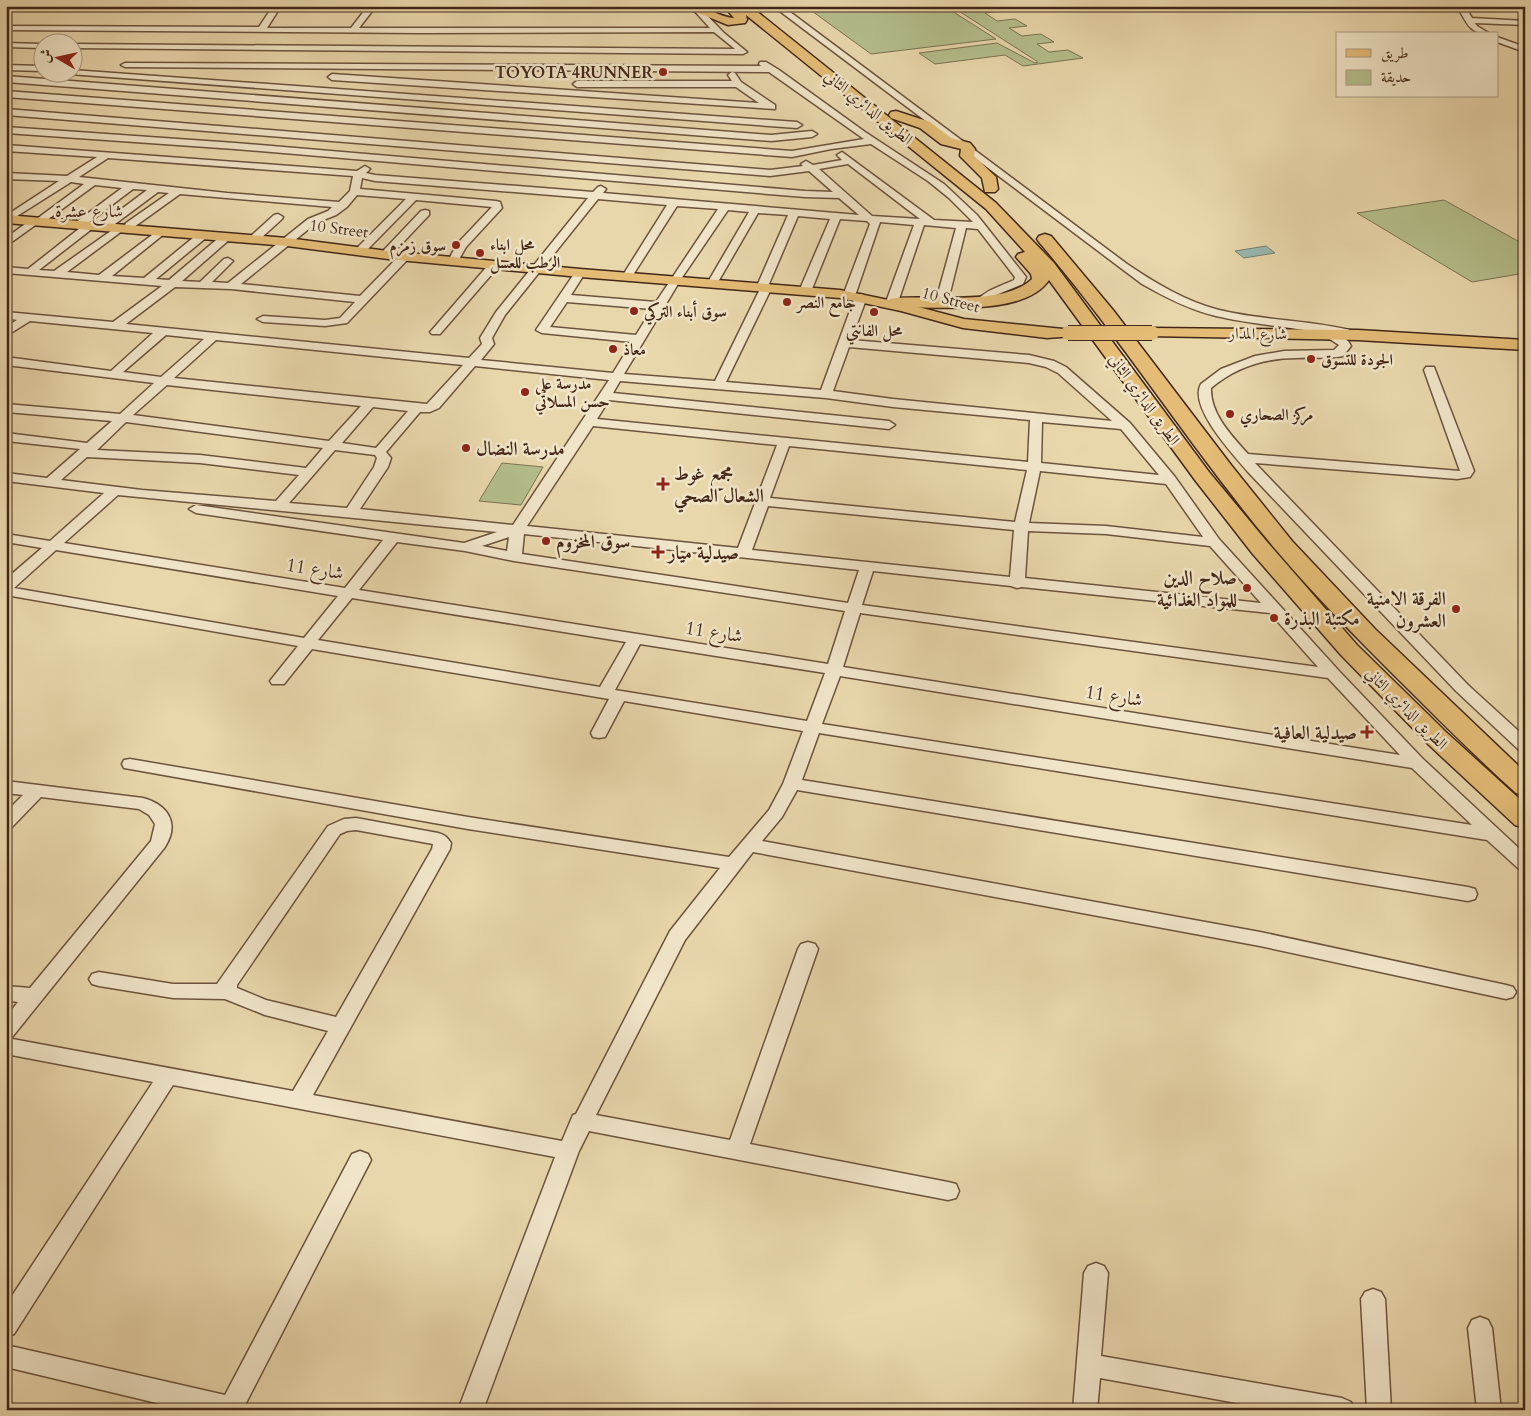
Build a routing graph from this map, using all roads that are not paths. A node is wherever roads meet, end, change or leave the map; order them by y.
1 (277, 6) edge
2 (372, 6) edge
3 (730, 6) edge
4 (742, 6) edge
5 (758, 6) edge
6 (777, 6) edge
7 (1461, 6) edge
8 (694, 7) edge
9 (1469, 20) junction
10 (1525, 23) edge
11 (6, 28) edge
12 (108, 28) junction
13 (263, 29) junction
14 (354, 30) junction
15 (421, 31) junction
16 (565, 31) junction
17 (1482, 32) edge
18 (719, 33) junction
19 (1498, 38) edge
20 (1508, 43) junction
21 (1525, 44) edge
22 (6, 45) edge
23 (32, 46) edge
24 (82, 47) edge
25 (87, 47) junction
26 (249, 48) junction
27 (411, 50) junction
28 (1525, 50) edge
29 (82, 51) edge
30 (556, 51) junction
31 (750, 56) junction
32 (32, 65) edge
33 (82, 65) edge
34 (102, 65) dead end
35 (112, 65) dead end
36 (6, 66) edge
37 (400, 67) junction
38 (549, 67) junction
39 (20, 68) junction
40 (235, 68) junction
41 (477, 68) junction
42 (32, 69) edge
43 (656, 69) junction
44 (728, 69) junction
45 (771, 69) junction
46 (82, 73) edge
47 (114, 75) junction
48 (6, 77) edge
49 (329, 77) junction
50 (220, 81) junction
51 (682, 83) junction
52 (458, 84) junction
53 (645, 84) junction
54 (713, 84) junction
55 (738, 84) junction
56 (94, 86) junction
57 (129, 88) junction
58 (288, 88) junction
59 (312, 89) junction
60 (202, 93) junction
61 (6, 94) edge
62 (56, 98) junction
63 (272, 99) junction
64 (442, 99) junction
65 (638, 99) junction
66 (296, 100) junction
67 (674, 101) junction
68 (109, 102) junction
69 (713, 103) junction
70 (179, 107) junction
71 (772, 107) junction
72 (429, 111) junction
73 (6, 112) edge
74 (632, 112) junction
75 (31, 114) junction
76 (896, 114) junction
77 (275, 115) junction
78 (81, 118) junction
79 (153, 124) junction
80 (797, 125) junction
81 (413, 126) junction
82 (621, 126) junction
83 (6, 130) edge
84 (20, 131) junction
85 (254, 132) junction
86 (57, 133) junction
87 (812, 134) junction
88 (131, 138) junction
89 (6, 139) edge
90 (608, 140) junction
91 (872, 141) junction
92 (394, 142) junction
93 (666, 144) junction
94 (235, 146) junction
95 (831, 146) junction
96 (966, 147) junction
97 (6, 148) edge
98 (284, 150) junction
99 (792, 154) junction
100 (107, 155) junction
101 (378, 158) junction
102 (597, 158) junction
103 (624, 160) junction
104 (850, 161) junction
105 (650, 162) junction
106 (266, 166) junction
107 (810, 167) junction
108 (358, 174) junction
109 (6, 176) edge
110 (954, 176) junction
111 (610, 177) junction
112 (68, 179) junction
113 (93, 182) junction
114 (132, 185) junction
115 (156, 188) junction
116 (990, 189) junction
117 (178, 191) junction
118 (355, 192) junction
119 (596, 195) junction
120 (841, 195) junction
121 (414, 198) junction
122 (674, 202) junction
123 (343, 205) junction
124 (725, 207) junction
125 (755, 210) junction
126 (425, 213) dead end
127 (794, 213) junction
128 (9, 216) edge
129 (278, 217) dead end
130 (836, 217) junction
131 (39, 220) junction
132 (870, 220) junction
133 (920, 223) junction
134 (932, 223) junction
135 (84, 225) junction
136 (962, 225) junction
137 (115, 226) junction
138 (980, 226) junction
139 (160, 232) junction
140 (203, 235) junction
141 (226, 237) junction
142 (256, 237) junction
143 (288, 241) junction
144 (6, 243) edge
145 (362, 249) junction
146 (388, 252) junction
147 (405, 256) junction
148 (453, 260) junction
149 (228, 262) dead end
150 (494, 264) junction
151 (538, 267) junction
152 (6, 270) edge
153 (32, 270) junction
154 (58, 273) junction
155 (580, 273) junction
156 (628, 275) junction
157 (102, 278) junction
158 (676, 280) junction
159 (147, 281) junction
160 (714, 282) junction
161 (172, 284) junction
162 (203, 285) junction
163 (231, 286) junction
164 (765, 286) junction
165 (806, 289) junction
166 (856, 295) junction
167 (564, 298) junction
168 (364, 300) junction
169 (942, 301) junction
170 (982, 301) junction
171 (894, 302) junction
172 (660, 306) junction
173 (6, 315) edge
174 (28, 317) junction
175 (263, 319) dead end
176 (116, 326) junction
177 (990, 327) junction
178 (163, 331) junction
179 (436, 332) dead end
180 (6, 333) edge
181 (1329, 334) junction
182 (1358, 335) junction
183 (215, 336) junction
184 (639, 339) junction
185 (844, 343) junction
186 (1525, 345) edge
187 (6, 361) edge
188 (473, 362) junction
189 (1430, 370) dead end
190 (113, 375) junction
191 (617, 377) junction
192 (164, 381) junction
193 (719, 385) junction
194 (826, 394) junction
195 (605, 396) junction
196 (370, 403) junction
197 (893, 403) junction
198 (6, 408) edge
199 (417, 408) junction
200 (1036, 417) junction
201 (125, 418) junction
202 (589, 422) junction
203 (1125, 426) junction
204 (6, 437) edge
205 (885, 438) junction
206 (784, 442) junction
207 (331, 445) junction
208 (88, 450) junction
209 (379, 452) junction
210 (1244, 458) junction
211 (1034, 468) junction
212 (310, 472) junction
213 (6, 478) edge
214 (1170, 480) junction
215 (50, 483) junction
216 (115, 491) junction
217 (142, 494) junction
218 (763, 500) junction
219 (280, 506) junction
220 (351, 512) junction
221 (1022, 527) junction
222 (517, 530) junction
223 (394, 537) junction
224 (6, 538) edge
225 (1214, 542) junction
226 (52, 545) junction
227 (465, 548) junction
228 (743, 554) junction
229 (514, 557) junction
230 (867, 567) junction
231 (1017, 584) junction
232 (6, 587) edge
233 (6, 591) edge
234 (348, 594) junction
235 (854, 608) junction
236 (1274, 609) junction
237 (635, 639) junction
238 (308, 644) junction
239 (834, 670) junction
240 (1333, 674) junction
241 (278, 681) dead end
242 (612, 695) junction
243 (813, 728) junction
244 (598, 733) dead end
245 (1525, 746) edge
246 (1416, 763) junction
247 (130, 764) dead end
248 (792, 784) junction
249 (6, 787) edge
250 (1525, 787) edge
251 (36, 792) junction
252 (1525, 819) edge
253 (6, 823) edge
254 (1490, 834) junction
255 (749, 845) junction
256 (733, 864) junction
257 (1525, 865) edge
258 (1468, 894) dead end
259 (808, 949) dead end
260 (99, 979) dead end
261 (228, 992) junction
262 (1506, 992) dead end
263 (6, 993) edge
264 (32, 996) junction
265 (341, 1026) junction
266 (6, 1031) edge
267 (6, 1046) edge
268 (167, 1078) junction
269 (298, 1102) junction
270 (581, 1121) junction
271 (568, 1151) junction
272 (737, 1151) junction
273 (360, 1160) dead end
274 (948, 1191) dead end
275 (1096, 1273) dead end
276 (1373, 1298) dead end
277 (6, 1326) edge
278 (1480, 1328) dead end
279 (6, 1356) edge
280 (1089, 1365) junction
281 (234, 1409) edge
282 (470, 1410) edge
283 (1085, 1410) edge
284 (1342, 1410) edge
285 (1379, 1410) edge
286 (1489, 1410) edge

1 - 13 street
2 - 14 street
3 - 8 highway
4 - 110 highway, الطريق الدائري الثاني
5 - 76 highway, الطريق الدائري الثاني
6 - 96 street
7 - 9 street
8 - 18 street
9 - 10 street
9 - 17 street
11 - 12 street
12 - 13 street
12 - 25 street
13 - 14 street
13 - 26 street
14 - 15 street
15 - 16 street
15 - 27 street
16 - 18 street
16 - 30 street
18 - 31 street
19 - 20 street
20 - 21 street
20 - 28 street
22 - 23 street
24 - 25 street
25 - 26 street
25 - 29 street
26 - 27 street
26 - 40 street
27 - 30 street
27 - 37 street
30 - 31 street
30 - 38 street
31 - 45 street
32 - 36 street
33 - 34 street
35 - 40 street
36 - 39 street
37 - 40 street
37 - 41 street
38 - 41 street
38 - 43 street
39 - 42 street
39 - 48 street
40 - 49 street
40 - 50 street
41 - 52 street
43 - 44 street
43 - 53 street
44 - 45 street
44 - 55 street
45 - 91 street
46 - 47 street
47 - 50 street
47 - 56 street
48 - 56 street
49 - 52 street
49 - 59 street
50 - 58 street
50 - 60 street
51 - 53 street
51 - 54 street
51 - 67 street
52 - 53 street
52 - 64 street
52 - 65 street
53 - 65 street
54 - 55 street
54 - 69 street
55 - 71 street
56 - 57 street
57 - 60 street
57 - 68 street
58 - 59 street
58 - 63 street
59 - 64 street
60 - 63 street
60 - 70 street
61 - 62 street
62 - 68 street
62 - 75 street
63 - 66 street
64 - 72 street
64 - 74 street
65 - 67 street
65 - 74 street
66 - 72 street
66 - 77 street
67 - 69 street
68 - 70 street
69 - 71 street
70 - 77 street
70 - 79 street
71 - 80 street
72 - 81 street
72 - 82 street
73 - 75 street
74 - 80 street
74 - 82 street
75 - 78 street
76 - 96 highway
76 - 116 highway, الطريق الدائري الثاني
77 - 81 street
77 - 85 street
78 - 79 street
78 - 86 street
79 - 85 street
79 - 88 street
80 - 87 street
81 - 90 street
81 - 92 street
82 - 87 street
82 - 90 street
83 - 84 street
84 - 86 street
84 - 89 street
85 - 92 street
85 - 94 street
86 - 88 street
87 - 95 street
88 - 94 street
88 - 100 street
90 - 93 street
90 - 102 street
91 - 95 street
91 - 138 street
92 - 101 street
92 - 102 street
93 - 99 street
93 - 105 street
94 - 98 street
95 - 99 street
95 - 104 street
96 - 116 highway
96 - 182 street
97 - 100 street
98 - 101 street
98 - 106 street
99 - 107 street
100 - 106 street
100 - 112 street
101 - 108 street
101 - 111 street
102 - 103 street
103 - 105 street
103 - 111 street
104 - 107 street
104 - 134 street
105 - 107 street
106 - 108 street
107 - 120 street
108 - 118 street
108 - 119 street
109 - 112 street
110 - 170 highway
110 - 252 highway, الطريق الدائري الثاني
111 - 119 street
111 - 120 street
112 - 113 street
112 - 128 street
113 - 114 street
113 - 131 street
114 - 115 street
114 - 135 street
115 - 117 street
115 - 137 street
116 - 250 highway, الطريق الدائري الثاني
117 - 123 street
117 - 137 street
118 - 121 street
118 - 123 street
119 - 122 street
119 - 151 street
120 - 132 street
121 - 145 street
121 - 148 street
122 - 124 street
122 - 156 street
123 - 143 street
124 - 125 street
124 - 158 street
125 - 127 street
125 - 160 street
126 - 146 street
127 - 130 street
127 - 164 street
128 - 131 main road, 10 Street
129 - 142 street
130 - 132 street
130 - 165 street
131 - 135 main road, 10 Street
131 - 144 street
132 - 133 street
132 - 166 street
133 - 134 street
133 - 171 street
134 - 136 street
135 - 137 main road, 10 Street
135 - 153 street
136 - 138 street
136 - 169 street
137 - 139 main road, 10 Street
137 - 142 main road, 10 Street
137 - 154 street
138 - 170 street
139 - 140 main road, 10 Street
139 - 157 street
140 - 141 main road, 10 Street
140 - 159 street
141 - 143 main road, 10 Street
141 - 161 street
142 - 143 main road, 10 Street
143 - 145 main road, 10 Street
143 - 147 main road, 10 Street
143 - 163 street
145 - 146 main road, 10 Street
146 - 148 main road, 10 Street
147 - 148 main road, 10 Street
147 - 168 street
148 - 150 main road, 10 Street
148 - 151 main road, 10 Street
149 - 162 street
150 - 151 main road, 10 Street
150 - 179 street
151 - 155 main road, 10 Street
151 - 156 main road, 10 Street
151 - 188 street
152 - 153 street
153 - 154 street
154 - 157 street
155 - 158 main road, 10 Street
155 - 167 street
156 - 158 main road, 10 Street
157 - 159 street
158 - 160 main road, 10 Street
158 - 164 main road, 10 Street
158 - 172 street
159 - 161 street
160 - 164 main road, 10 Street
161 - 162 street
161 - 176 street
162 - 163 street
163 - 168 street
164 - 165 main road, 10 Street
164 - 166 main road, 10 Street
164 - 193 street
165 - 166 main road, 10 Street
166 - 171 main road, 10 Street
166 - 177 main road, 10 Street
166 - 185 street
167 - 172 street
167 - 184 street
168 - 175 street
169 - 170 highway
169 - 171 highway
171 - 177 main road, 10 Street
172 - 184 street
173 - 174 street
174 - 176 street
174 - 180 street
176 - 178 street
177 - 181 main road, شارع المدار, bridge
178 - 183 street
178 - 190 street
181 - 182 main road, شارع المدار
181 - 210 street
182 - 186 main road, شارع المدار
183 - 188 street
183 - 192 street
184 - 191 street
185 - 194 street
185 - 203 street
187 - 190 street
188 - 191 street
188 - 199 street
189 - 210 street
190 - 192 street
191 - 193 street
191 - 195 street
192 - 196 street
192 - 201 street
193 - 194 street
194 - 197 street
195 - 202 street
195 - 205 street
196 - 199 street
196 - 207 street
197 - 200 street
197 - 205 street
198 - 201 street
199 - 209 street
200 - 203 street
200 - 211 street
201 - 207 street
201 - 208 street
202 - 206 street
202 - 222 street
203 - 214 street
204 - 208 street
205 - 206 street
205 - 211 street
206 - 218 street
207 - 209 street
207 - 212 street
208 - 212 street
208 - 215 street
209 - 220 street
210 - 245 street
211 - 214 street
211 - 221 street
212 - 219 street
213 - 215 street
214 - 225 street
215 - 216 street
216 - 217 street
216 - 226 street
217 - 219 street
217 - 223 street
218 - 221 street
218 - 228 street
219 - 220 street
220 - 222 street
221 - 225 street
221 - 231 street
222 - 227 street
222 - 228 street
222 - 229 street
223 - 227 street
223 - 234 street
224 - 226 street, شارع 11
225 - 236 street
226 - 232 street
226 - 234 street, شارع 11
227 - 229 street
228 - 230 street
229 - 235 street
230 - 231 street
230 - 235 street
231 - 236 street
233 - 238 street
234 - 237 street, شارع 11
234 - 238 street
235 - 239 street
235 - 240 street
236 - 240 street
237 - 239 street, شارع 11
237 - 242 street
238 - 241 street
238 - 242 street
239 - 243 street
239 - 246 street, شارع 11
240 - 246 street
242 - 243 street
242 - 244 street
243 - 248 street
243 - 254 street
246 - 254 street
247 - 256 street
248 - 255 street
248 - 258 street
249 - 251 street
251 - 253 street
251 - 264 street
254 - 257 street
255 - 256 street
255 - 262 street
256 - 270 street
259 - 272 street
260 - 261 street
261 - 265 street
261 - 265 street
263 - 264 street
264 - 266 street
265 - 269 street
267 - 268 street
268 - 269 street
268 - 277 street
269 - 271 street
270 - 271 street
270 - 272 street
271 - 282 street
272 - 274 street
273 - 281 street
275 - 280 street
276 - 285 street
278 - 286 street
279 - 281 street
280 - 283 street
280 - 284 street

